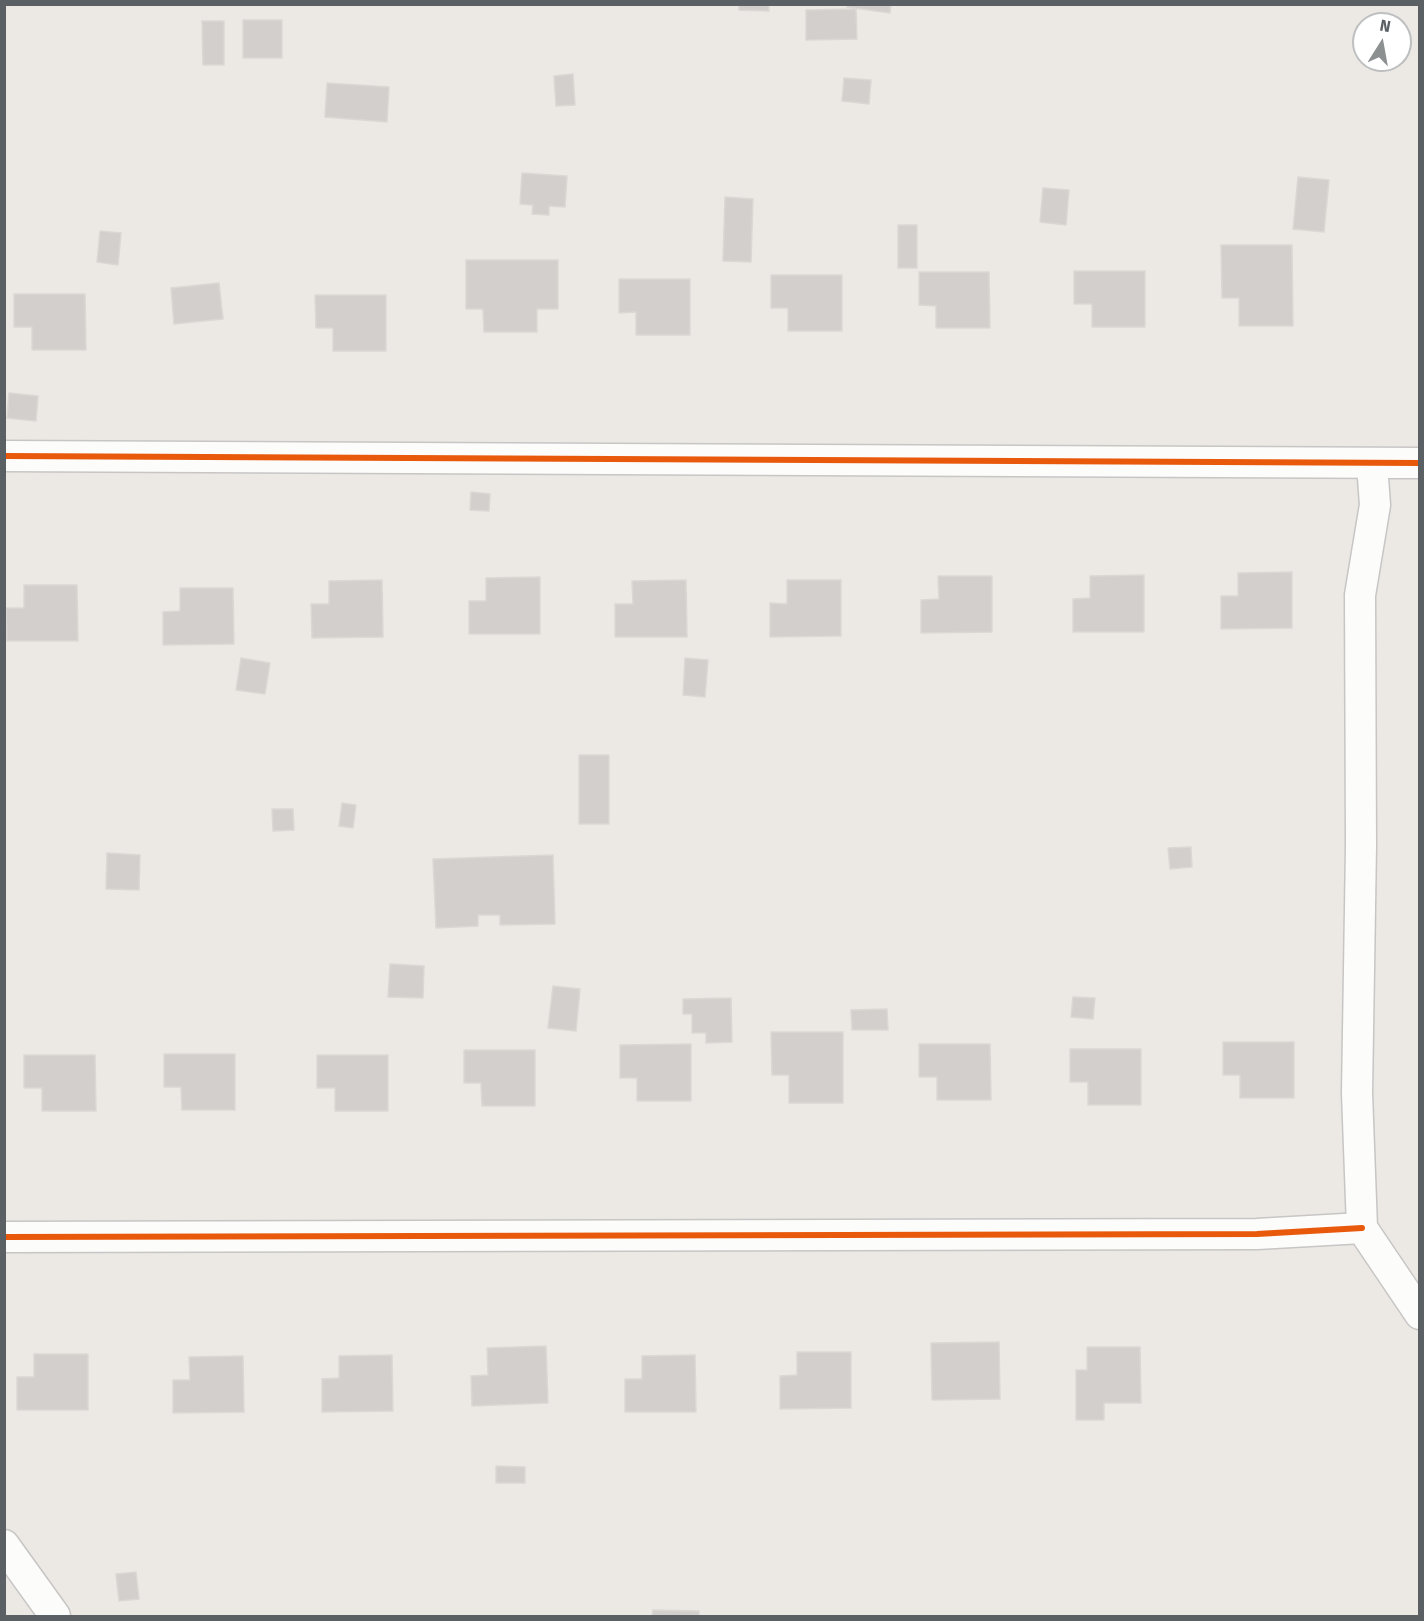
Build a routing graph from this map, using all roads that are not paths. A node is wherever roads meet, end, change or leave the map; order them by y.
1 (4, 456) edge
2 (1419, 463) edge
3 (1372, 464) junction
4 (1362, 1228) junction
5 (4, 1237) edge
6 (1419, 1314) edge
7 (4, 1545) edge
8 (55, 1617) edge

1 - 3 street
2 - 3 street
3 - 4 street
4 - 5 street
4 - 6 street
7 - 8 street

